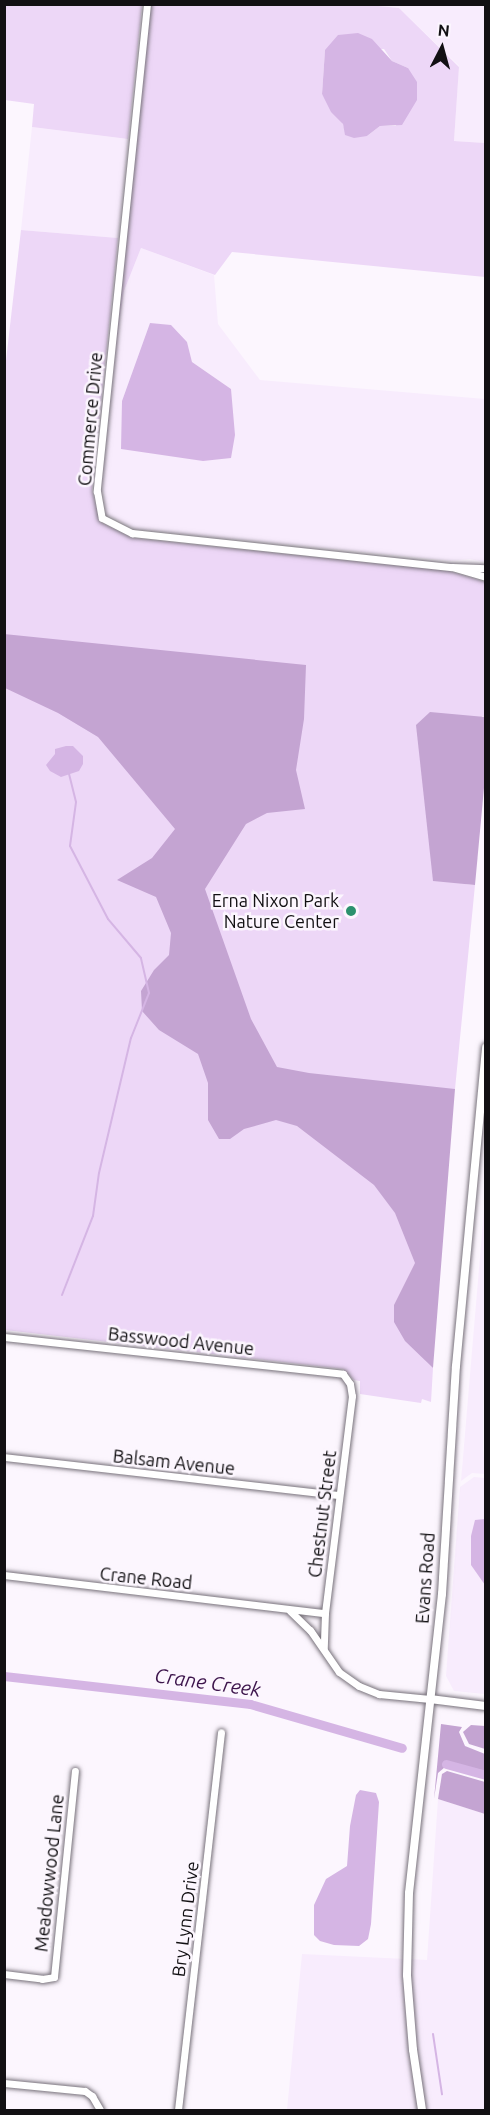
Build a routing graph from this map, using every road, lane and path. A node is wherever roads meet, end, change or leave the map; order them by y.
1 (147, 4) edge
2 (453, 567) junction
3 (486, 568) edge
4 (486, 578) edge
5 (486, 1047) edge
6 (4, 1337) edge
7 (350, 1384) joint
8 (4, 1457) edge
9 (339, 1495) junction
10 (4, 1575) edge
11 (285, 1608) junction
12 (325, 1612) junction
13 (324, 1648) junction
14 (430, 1700) junction
15 (486, 1706) edge
16 (221, 1732) dead end
17 (75, 1771) dead end
18 (4, 1974) edge
19 (4, 2083) edge
20 (100, 2110) edge
21 (178, 2110) edge
22 (422, 2110) edge

1 - 2 street, Commerce Drive
2 - 3 street, Commerce Drive
2 - 4 street, Commerce Drive
5 - 14 street, Evans Road
6 - 7 street, Basswood Avenue
7 - 9 street, Chestnut Street
8 - 9 street, Balsam Avenue
9 - 12 street, Chestnut Street
10 - 11 street, Crane Road
11 - 12 street, Crane Road
11 - 13 street
12 - 13 street, Chestnut Street
13 - 14 street
14 - 15 street
14 - 22 street, Evans Road
16 - 21 street, Bry Lynn Drive
17 - 18 street, Meadowwood Lane
19 - 20 street

